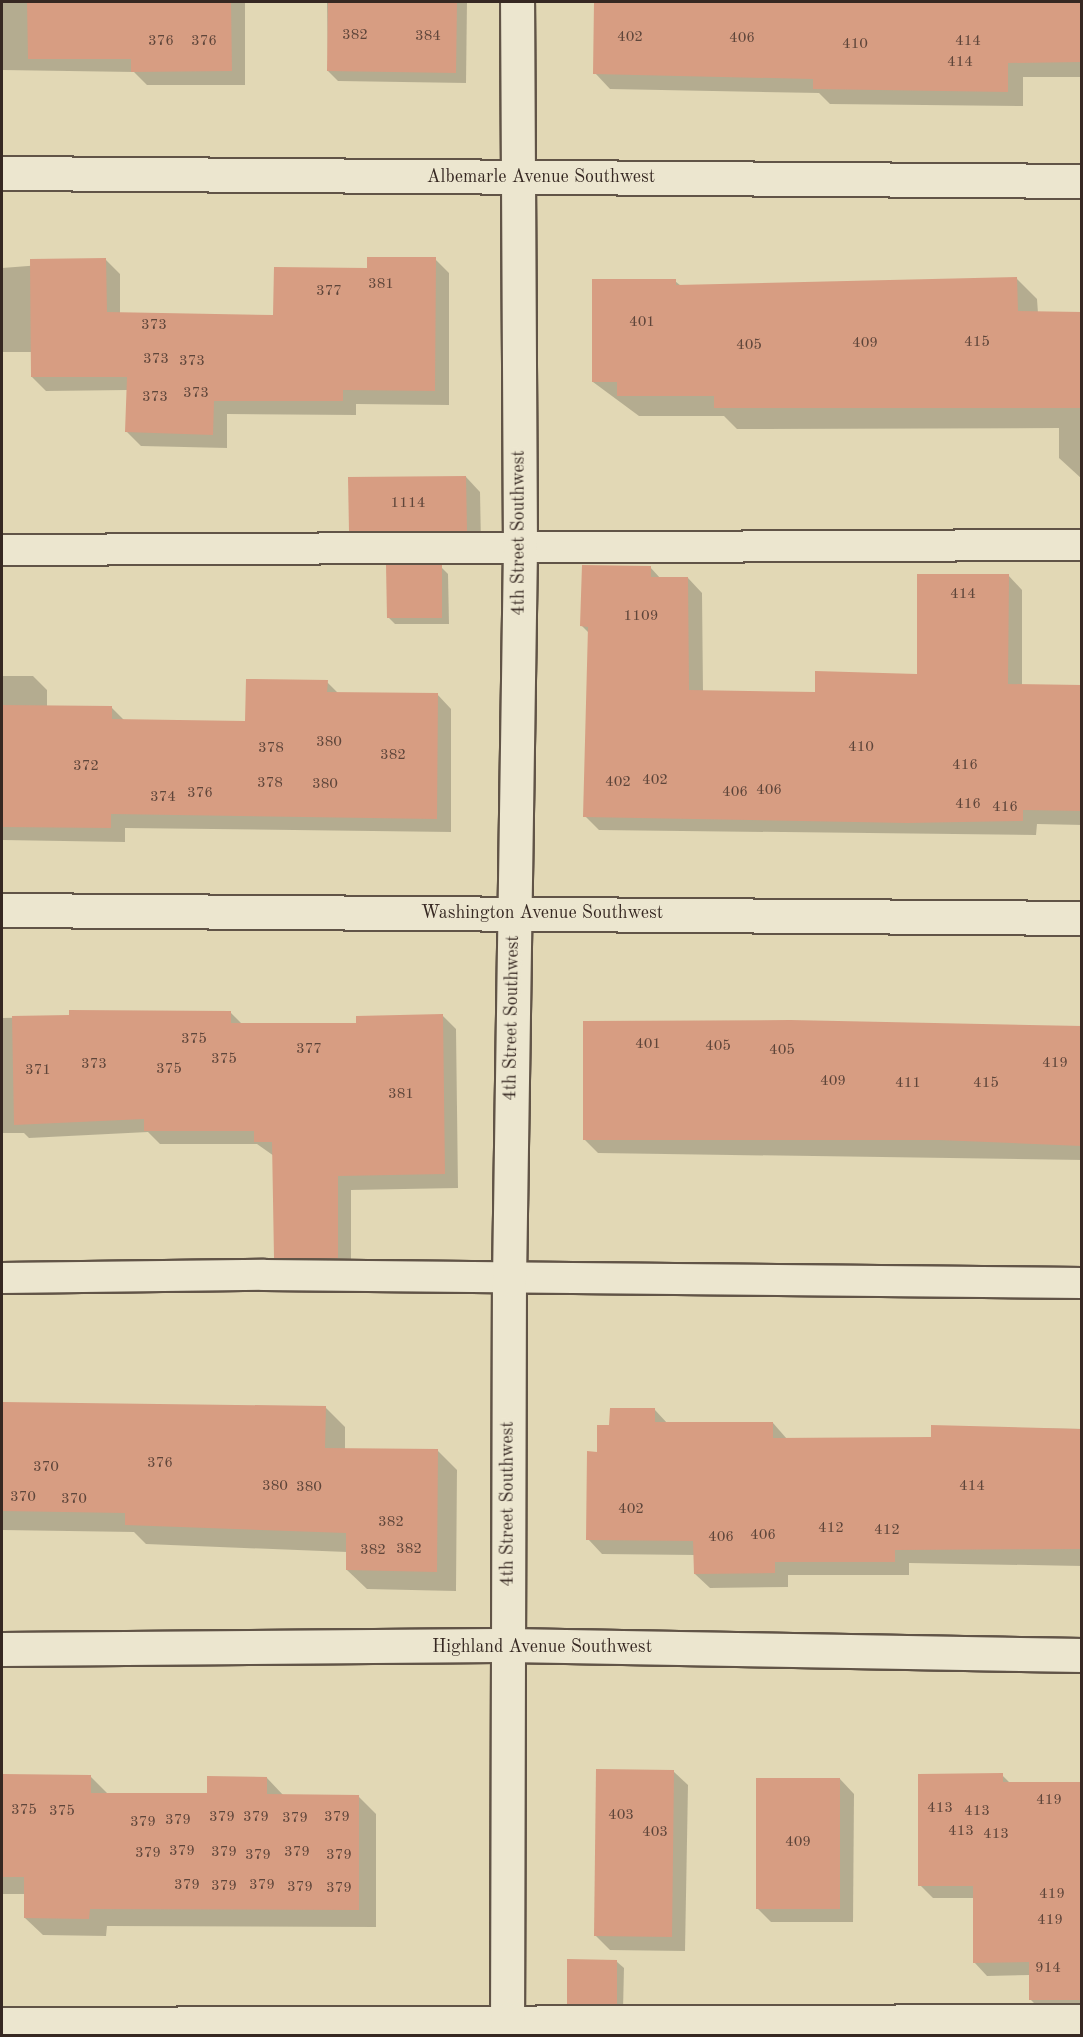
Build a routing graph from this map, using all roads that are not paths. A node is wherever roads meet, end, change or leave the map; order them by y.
1 (517, 2) edge
2 (2, 173) edge
3 (517, 177) junction
4 (1082, 181) edge
5 (1082, 545) edge
6 (520, 548) junction
7 (2, 550) edge
8 (2, 910) edge
9 (514, 912) junction
10 (1082, 918) edge
11 (2, 1278) edge
12 (509, 1280) junction
13 (1082, 1283) edge
14 (508, 1645) junction
15 (2, 1649) edge
16 (1082, 1654) edge
17 (1082, 2020) edge
18 (2, 2023) edge
19 (507, 2026) edge

1 - 3 street, 4th Street Southwest
2 - 3 street, Albemarle Avenue Southwest
3 - 4 street, Albemarle Avenue Southwest
3 - 6 street, 4th Street Southwest
5 - 6 lane
6 - 7 lane
6 - 9 street, 4th Street Southwest
8 - 9 street, Washington Avenue Southwest
9 - 10 street, Washington Avenue Southwest
9 - 12 street, 4th Street Southwest
11 - 12 lane
12 - 13 lane
12 - 14 street, 4th Street Southwest
14 - 15 street, Highland Avenue Southwest
14 - 16 street, Highland Avenue Southwest
14 - 19 street, 4th Street Southwest
17 - 19 lane
18 - 19 lane

